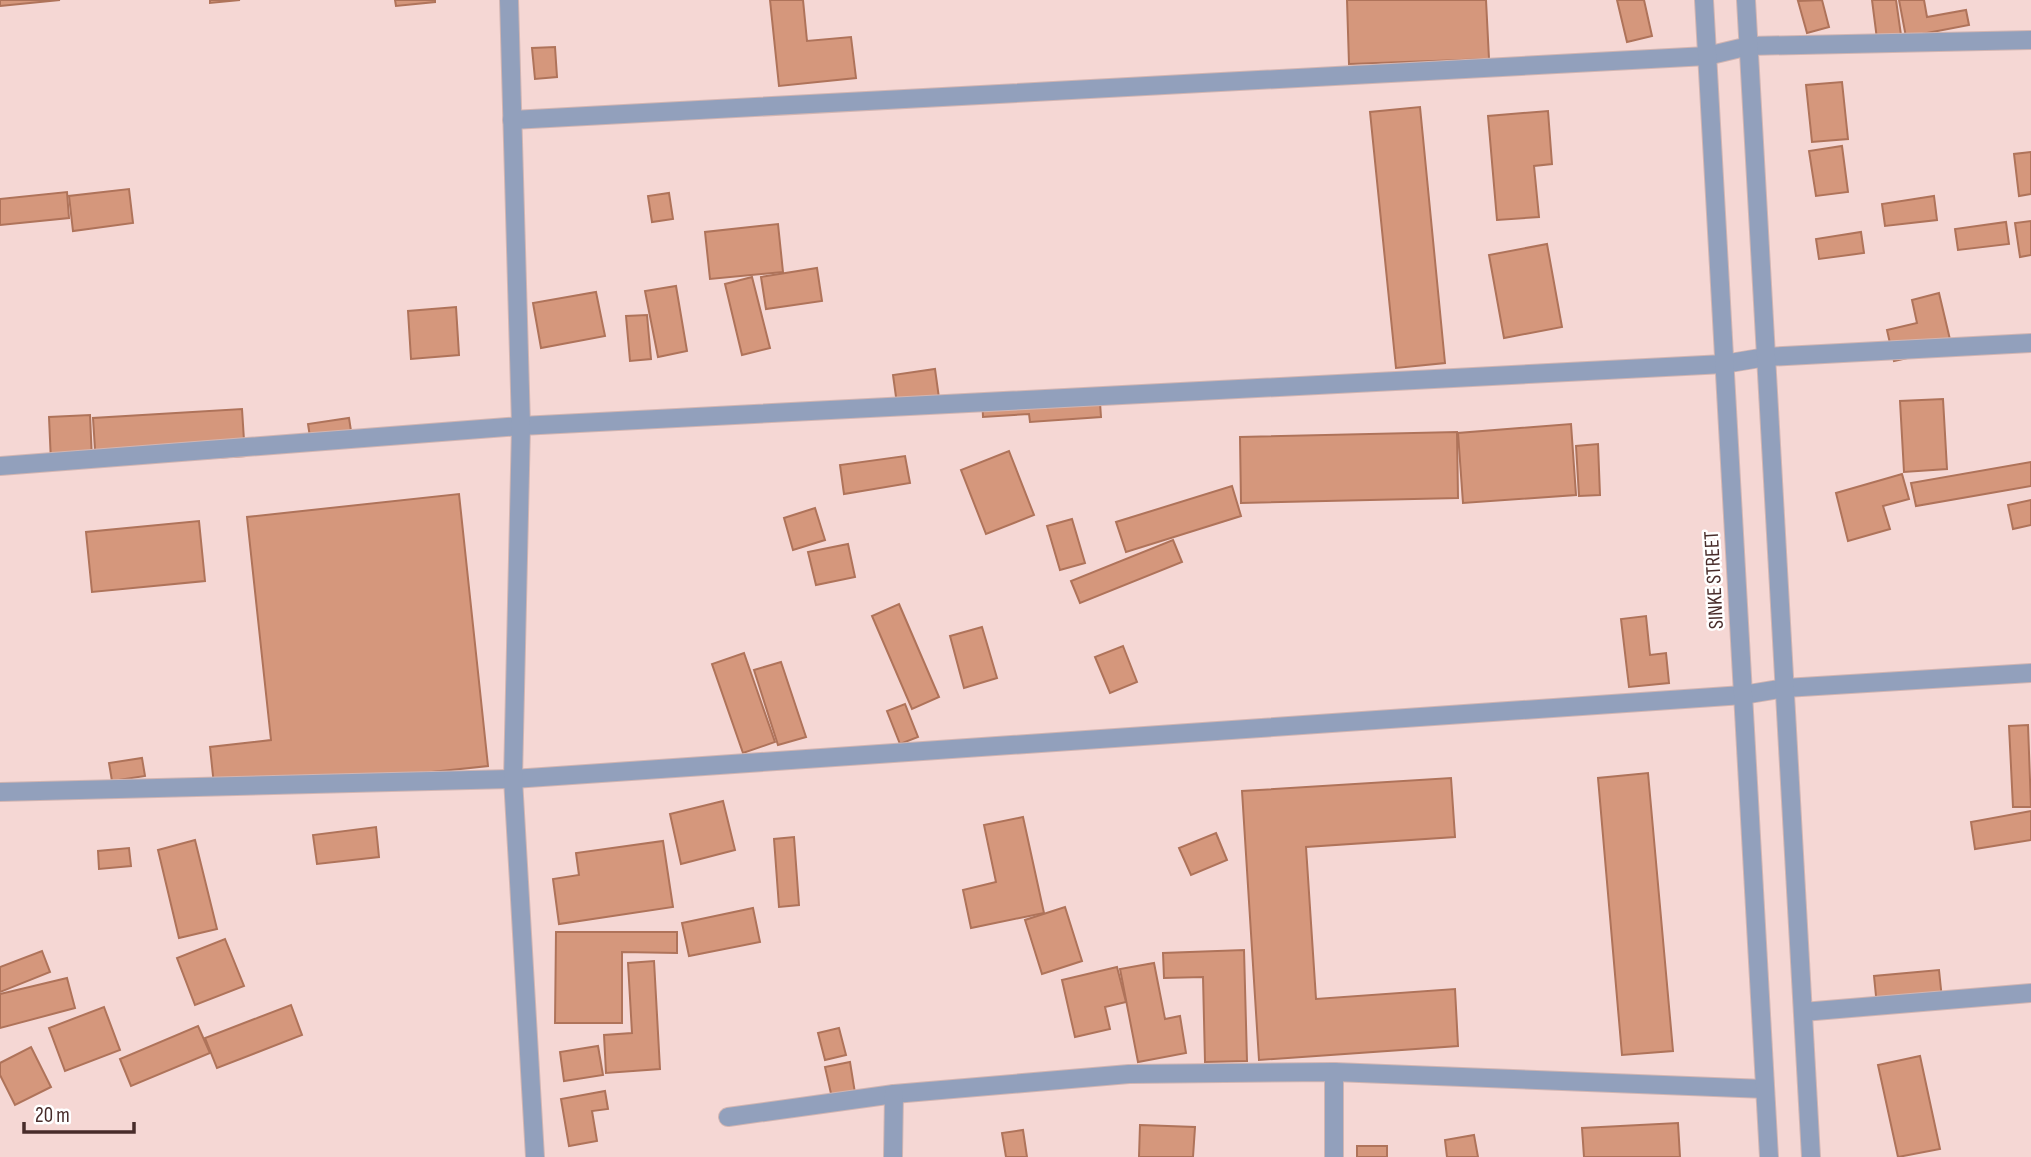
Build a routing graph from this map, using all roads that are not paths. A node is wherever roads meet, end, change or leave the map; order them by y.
1 (509, 0) edge
2 (1704, 0) edge
3 (1746, 0) edge
4 (2031, 40) edge
5 (1749, 46) junction
6 (1707, 56) junction
7 (512, 120) junction
8 (2031, 344) edge
9 (1766, 357) junction
10 (1724, 364) junction
11 (521, 426) junction
12 (0, 466) edge
13 (2031, 673) edge
14 (1785, 688) junction
15 (1743, 695) junction
16 (513, 779) junction
17 (0, 792) edge
18 (2031, 993) edge
19 (1803, 1012) junction
20 (1334, 1072) junction
21 (1765, 1088) junction
22 (894, 1094) junction
23 (728, 1117) dead end
24 (535, 1157) edge
25 (893, 1157) edge
26 (1334, 1157) edge
27 (1769, 1157) edge
28 (1811, 1157) edge

1 - 7 street
2 - 6 street, SINKE STREET
3 - 5 street
4 - 5 street
5 - 6 street
5 - 9 street
6 - 7 street
6 - 10 street, SINKE STREET
7 - 11 street
8 - 9 street
9 - 10 street
9 - 14 street
10 - 11 street
10 - 15 street, SINKE STREET
11 - 12 street
11 - 16 street
13 - 14 street
14 - 15 street
14 - 19 street
15 - 16 street
15 - 21 street, SINKE STREET
16 - 17 street
16 - 24 street
18 - 19 street
19 - 28 street
20 - 21 street
20 - 22 street
20 - 26 street
21 - 27 street, SINKE STREET
22 - 23 street
22 - 25 street

